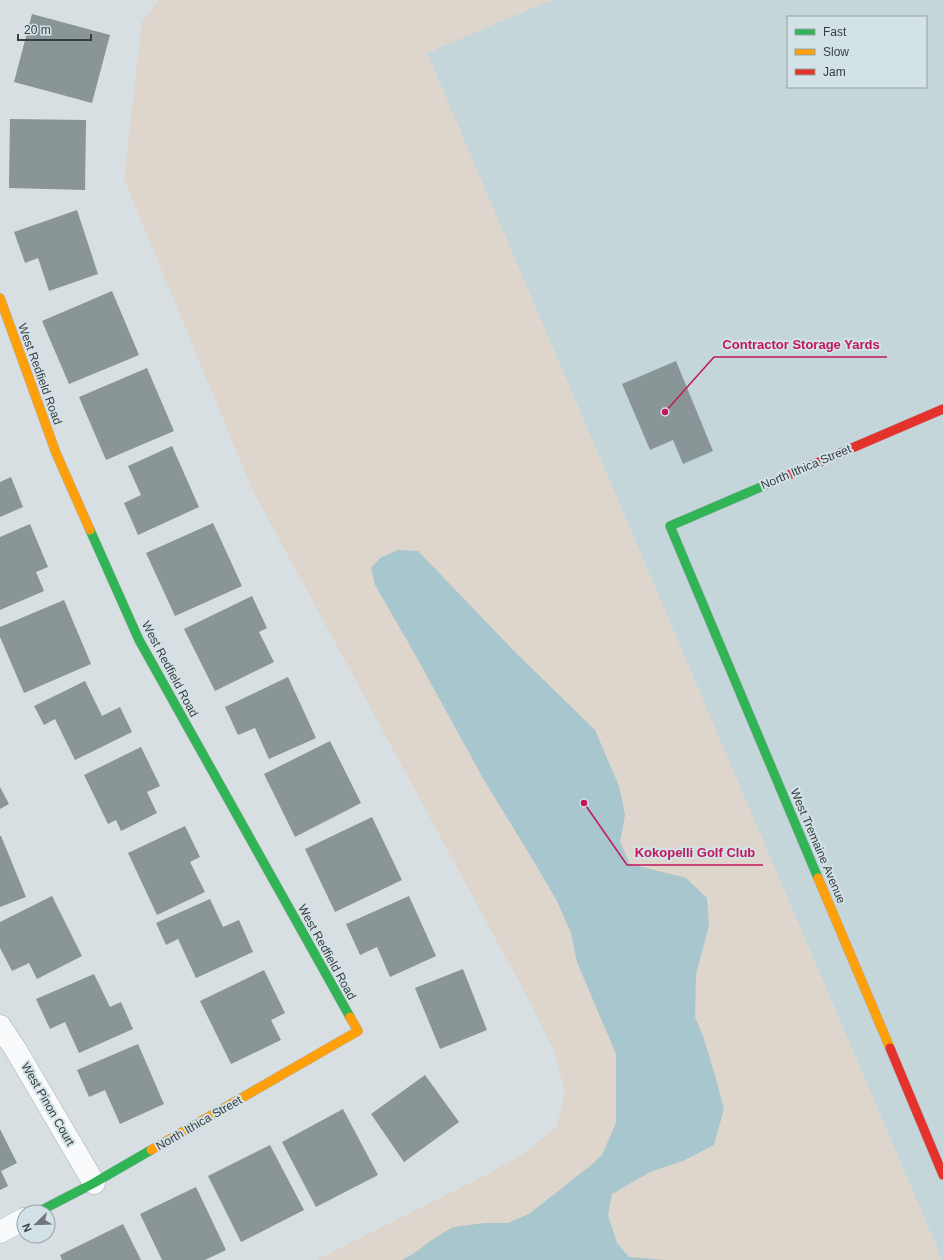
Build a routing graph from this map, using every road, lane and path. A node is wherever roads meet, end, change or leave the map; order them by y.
1 (0, 298) edge
2 (943, 408) edge
3 (670, 526) joint
4 (0, 1026) edge
5 (358, 1032) joint
6 (943, 1175) edge
7 (94, 1183) junction
8 (53, 1204) edge
9 (16, 1223) edge
10 (0, 1232) edge

1 - 5 street, West Redfield Road
2 - 3 street, North Ithica Street
3 - 6 street, West Tremaine Avenue
4 - 7 street, West Pinon Court
5 - 7 street, North Ithica Street
7 - 8 street, North Ithica Street
9 - 10 street

